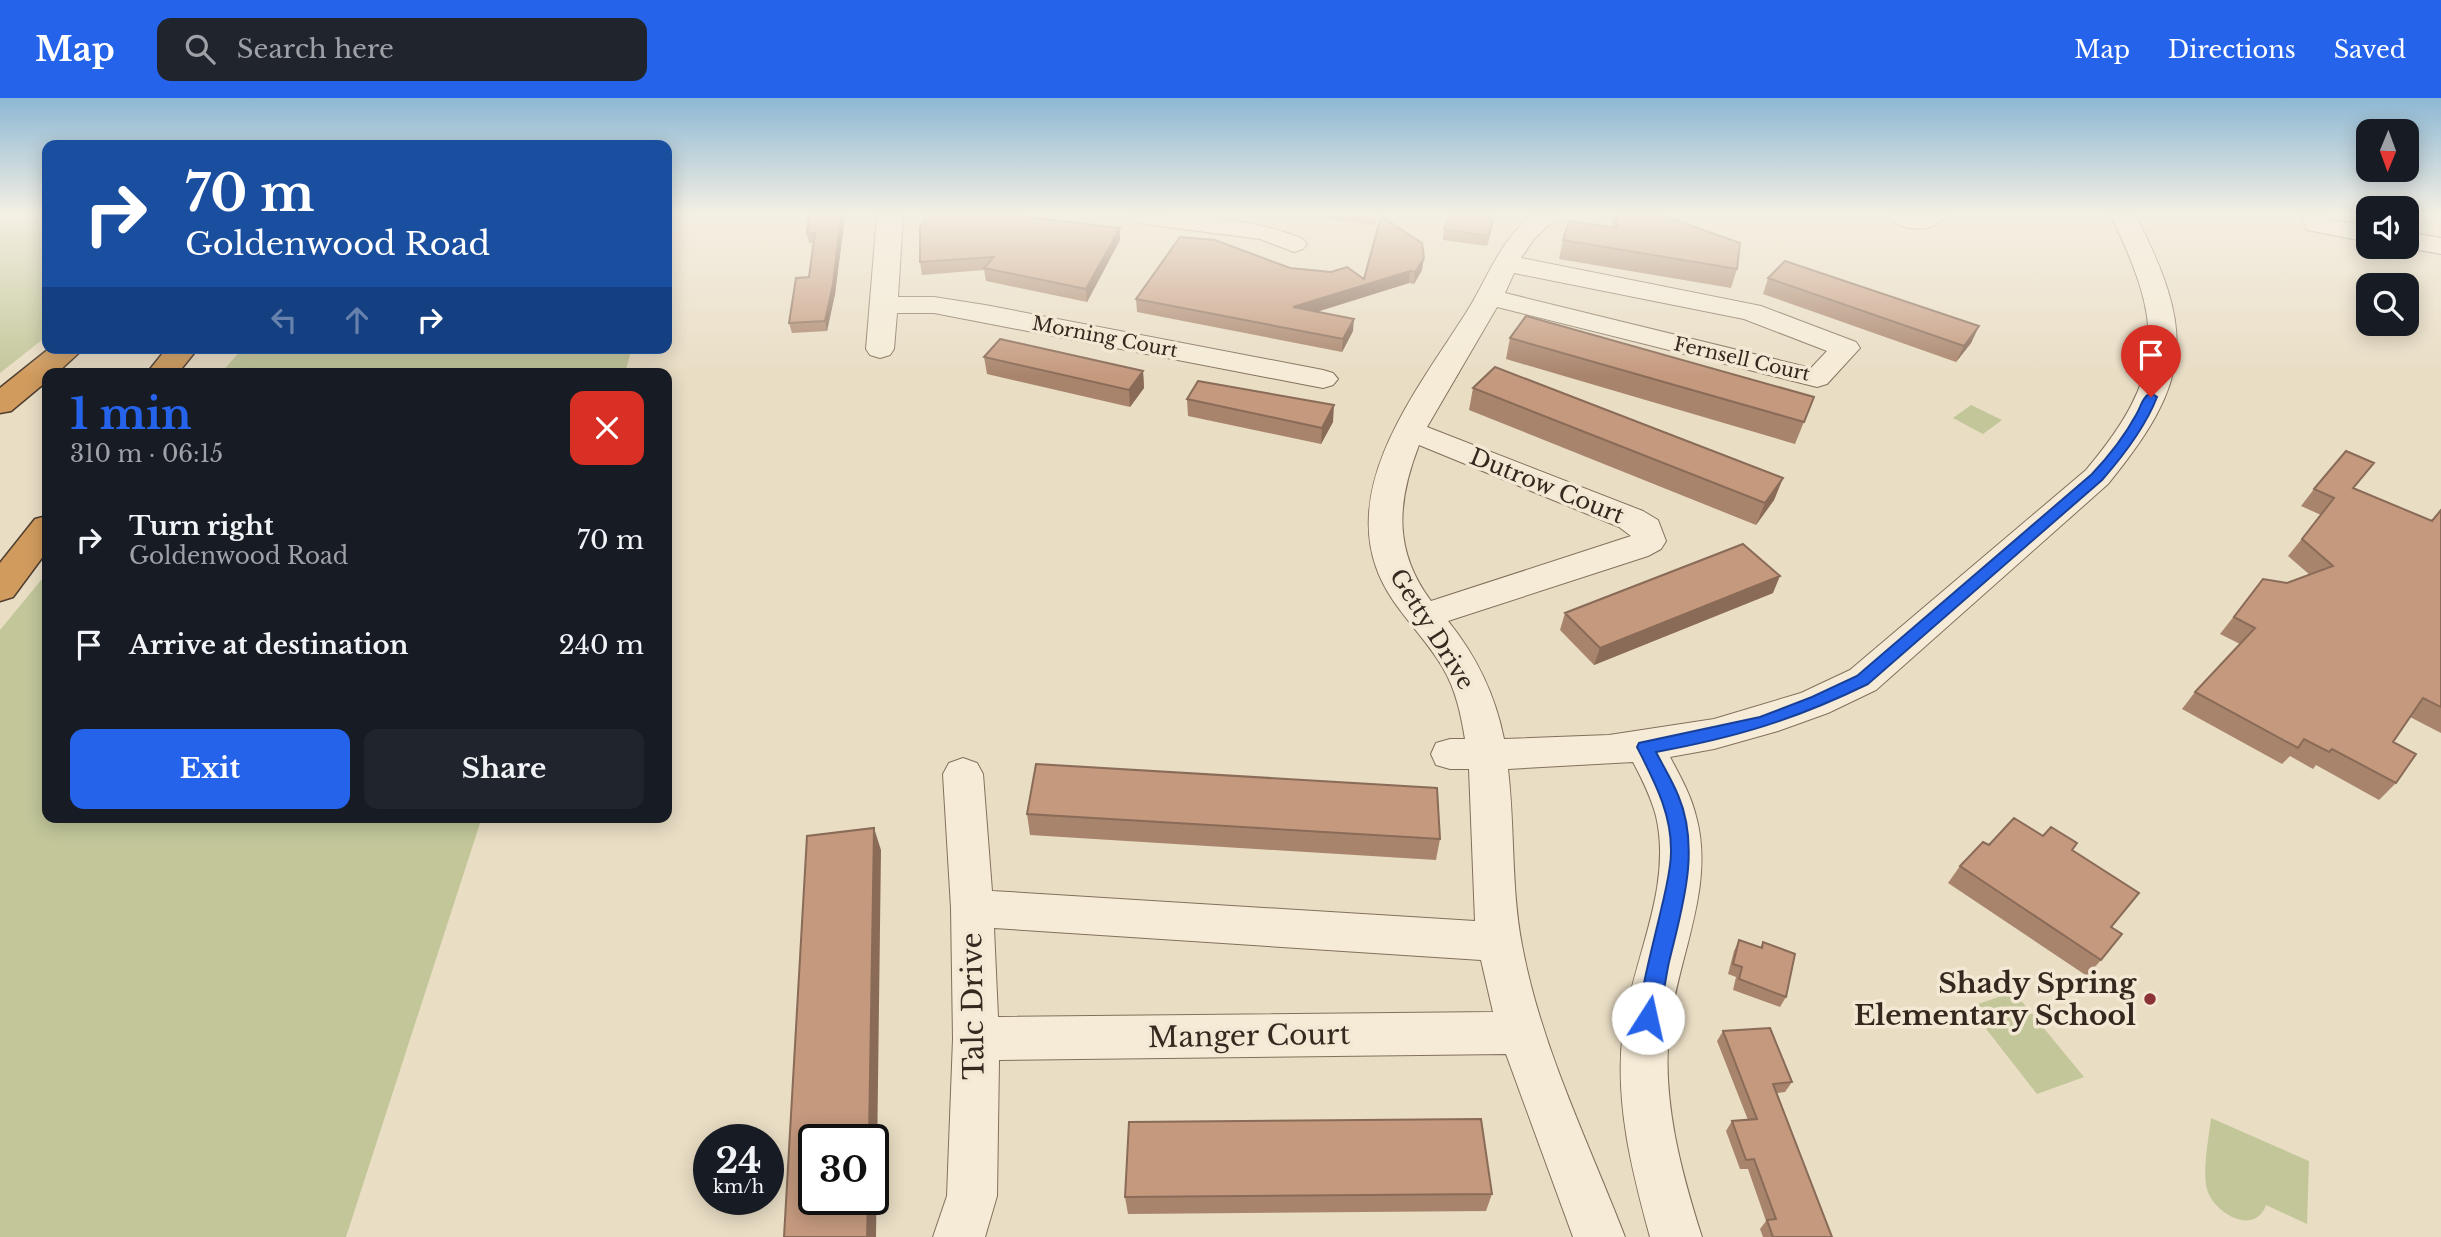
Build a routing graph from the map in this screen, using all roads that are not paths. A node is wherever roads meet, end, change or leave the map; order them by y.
1 (887, 269) edge
2 (1503, 269) edge
3 (1537, 269) edge
4 (2149, 269) edge
5 (1489, 297) junction
6 (885, 305) junction
7 (880, 349) dead end
8 (62, 354) edge
9 (178, 354) edge
10 (44, 368) edge
11 (166, 368) edge
12 (42, 370) edge
13 (1323, 379) dead end
14 (0, 404) edge
15 (1408, 430) junction
16 (42, 509) edge
17 (42, 533) edge
18 (0, 562) edge
19 (0, 588) edge
20 (1423, 616) junction
21 (1645, 747) junction
22 (1450, 754) dead end
23 (1487, 754) junction
24 (963, 774) dead end
25 (972, 908) junction
26 (1500, 942) junction
27 (1523, 1033) junction
28 (976, 1039) junction
29 (960, 1237) edge
30 (1599, 1237) edge
31 (1676, 1237) edge

1 - 6 street
2 - 5 street, Getty Drive
3 - 5 street, Fernsell Court
4 - 21 street
5 - 15 street, Getty Drive
6 - 7 street
6 - 13 street, Morning Court
8 - 10 highway
9 - 11 highway
12 - 14 highway
15 - 20 street, Getty Drive
15 - 20 street, Dutrow Court
16 - 18 highway
17 - 19 highway
20 - 23 street, Getty Drive
21 - 23 street
21 - 31 street
22 - 23 street
23 - 26 street, Getty Drive
24 - 25 street, Talc Drive
25 - 26 street
25 - 28 street, Talc Drive
26 - 27 street, Getty Drive
27 - 28 street, Manger Court
27 - 30 street, Getty Drive
28 - 29 street, Talc Drive

